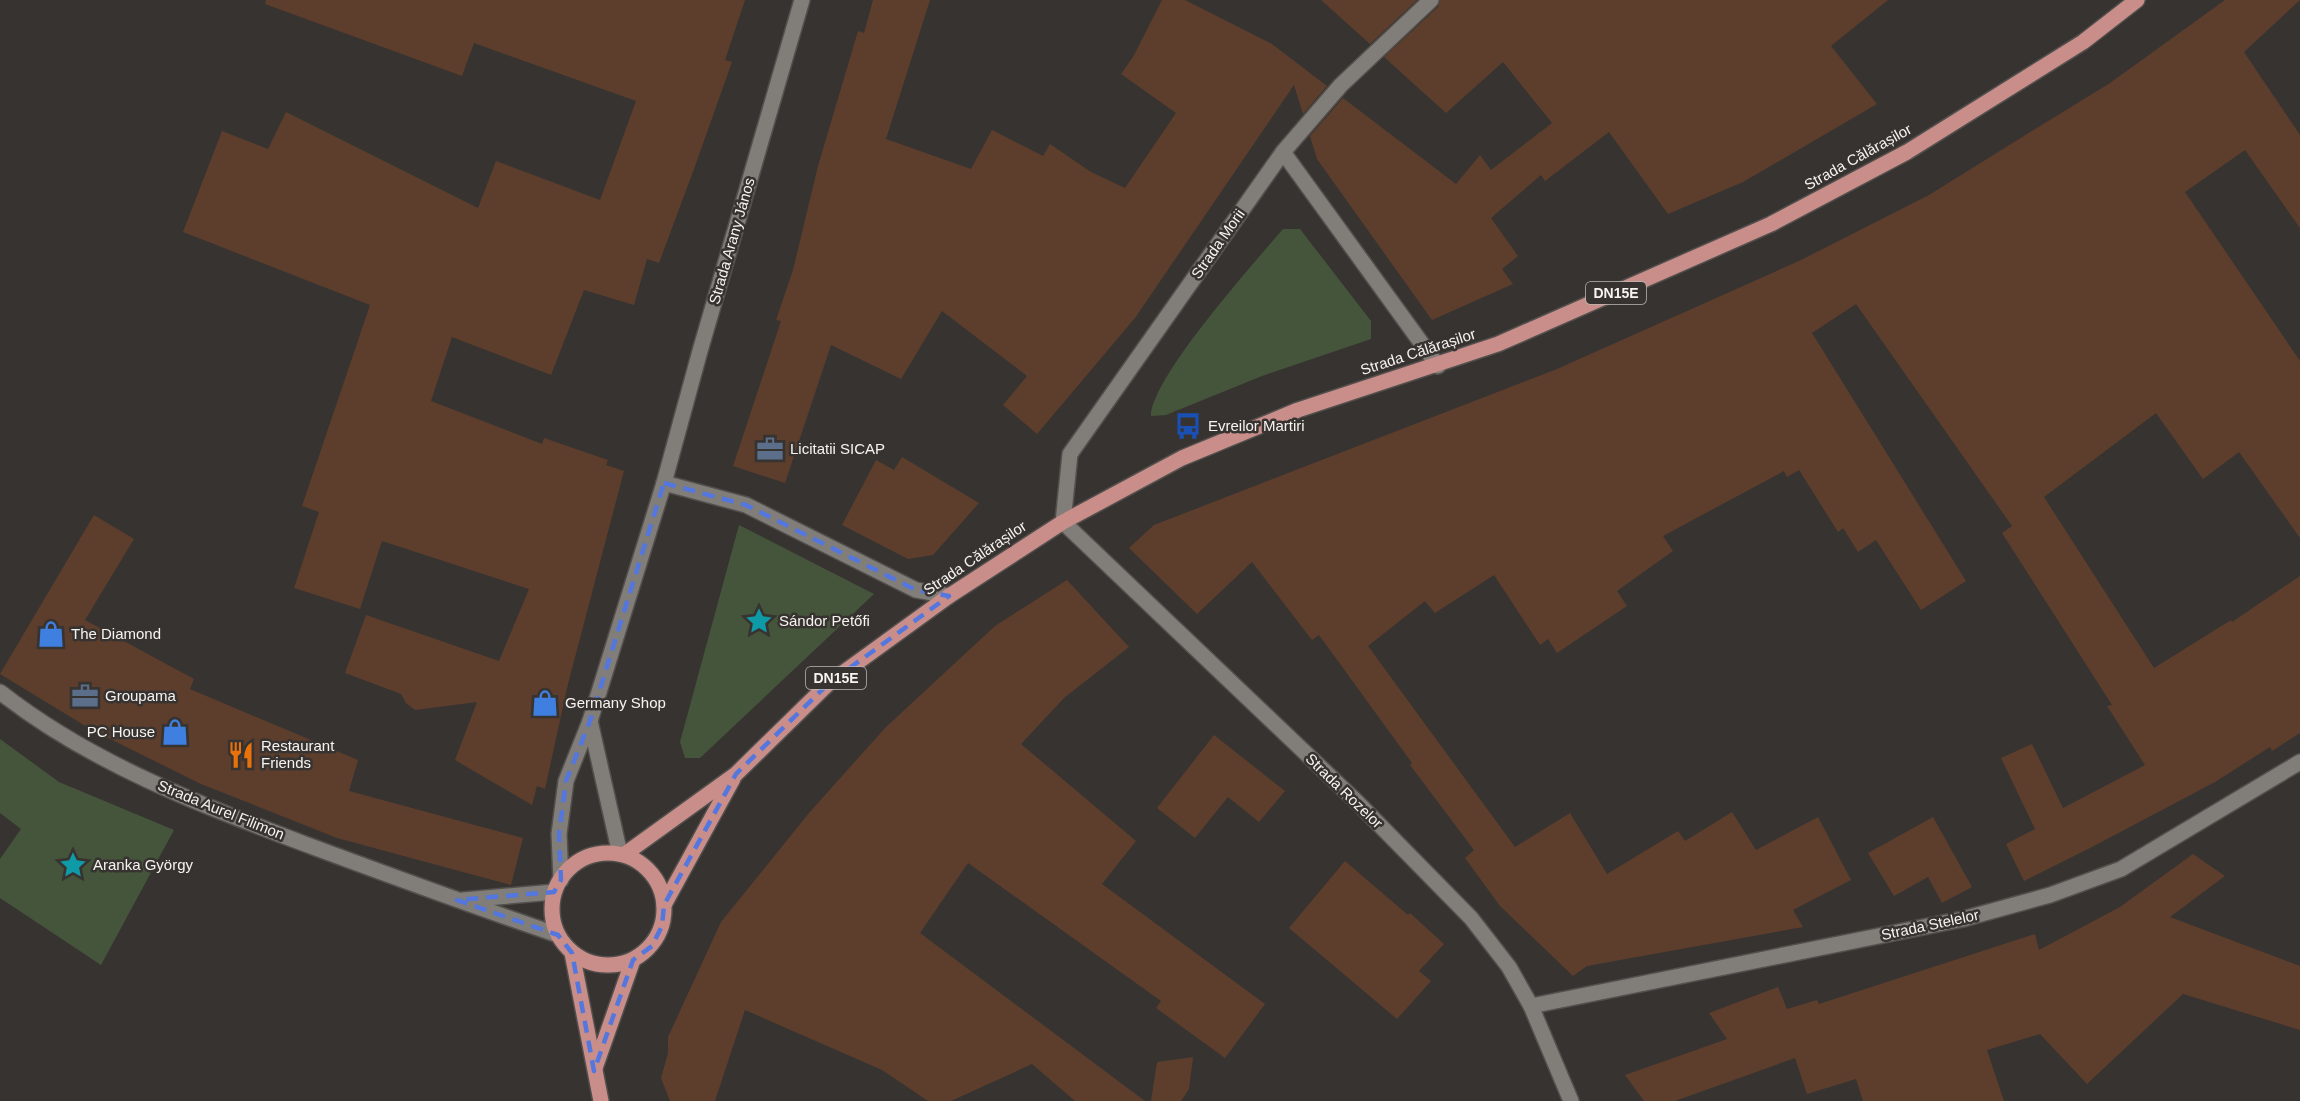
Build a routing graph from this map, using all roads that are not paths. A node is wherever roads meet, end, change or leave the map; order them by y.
1 (802, 0) edge
2 (1431, 0) edge
3 (2137, 0) edge
4 (1283, 152) junction
5 (1438, 366) junction
6 (664, 483) junction
7 (1063, 522) junction
8 (949, 596) junction
9 (0, 692) edge
10 (590, 720) junction
11 (2300, 762) edge
12 (736, 774) junction
13 (622, 854) junction
14 (557, 886) junction
15 (457, 900) junction
16 (664, 905) junction
17 (558, 935) junction
18 (572, 953) junction
19 (633, 960) junction
20 (1531, 1006) junction
21 (594, 1071) junction
22 (601, 1101) edge
23 (1571, 1101) edge

1 - 6 street, Strada Arany János
2 - 4 street, Strada Morii
3 - 5 main road, Strada Călărașilor / DN15E
4 - 5 street
4 - 7 street, Strada Morii
5 - 7 main road, Strada Călărașilor / DN15E
6 - 8 street
6 - 10 street, Strada Arany János
7 - 8 main road, Strada Călărașilor / DN15E
7 - 20 street, Strada Rozelor
8 - 12 main road, Strada Călărașilor / DN15E
9 - 15 street, Strada Aurel Filimon
10 - 13 street, Strada Arany János
10 - 14 street, Strada Arany János
11 - 20 street, Strada Stelelor
12 - 13 main road, Strada Călărașilor / DN15E
12 - 16 main road, Strada Călărașilor / DN15E
13 - 14 main road
13 - 16 main road
14 - 15 street, Strada Aurel Filimon
14 - 17 main road
15 - 17 street, Strada Aurel Filimon
16 - 19 main road
17 - 18 main road
18 - 19 main road
18 - 21 main road
19 - 21 main road
20 - 23 street, Strada Rozelor
21 - 22 main road

